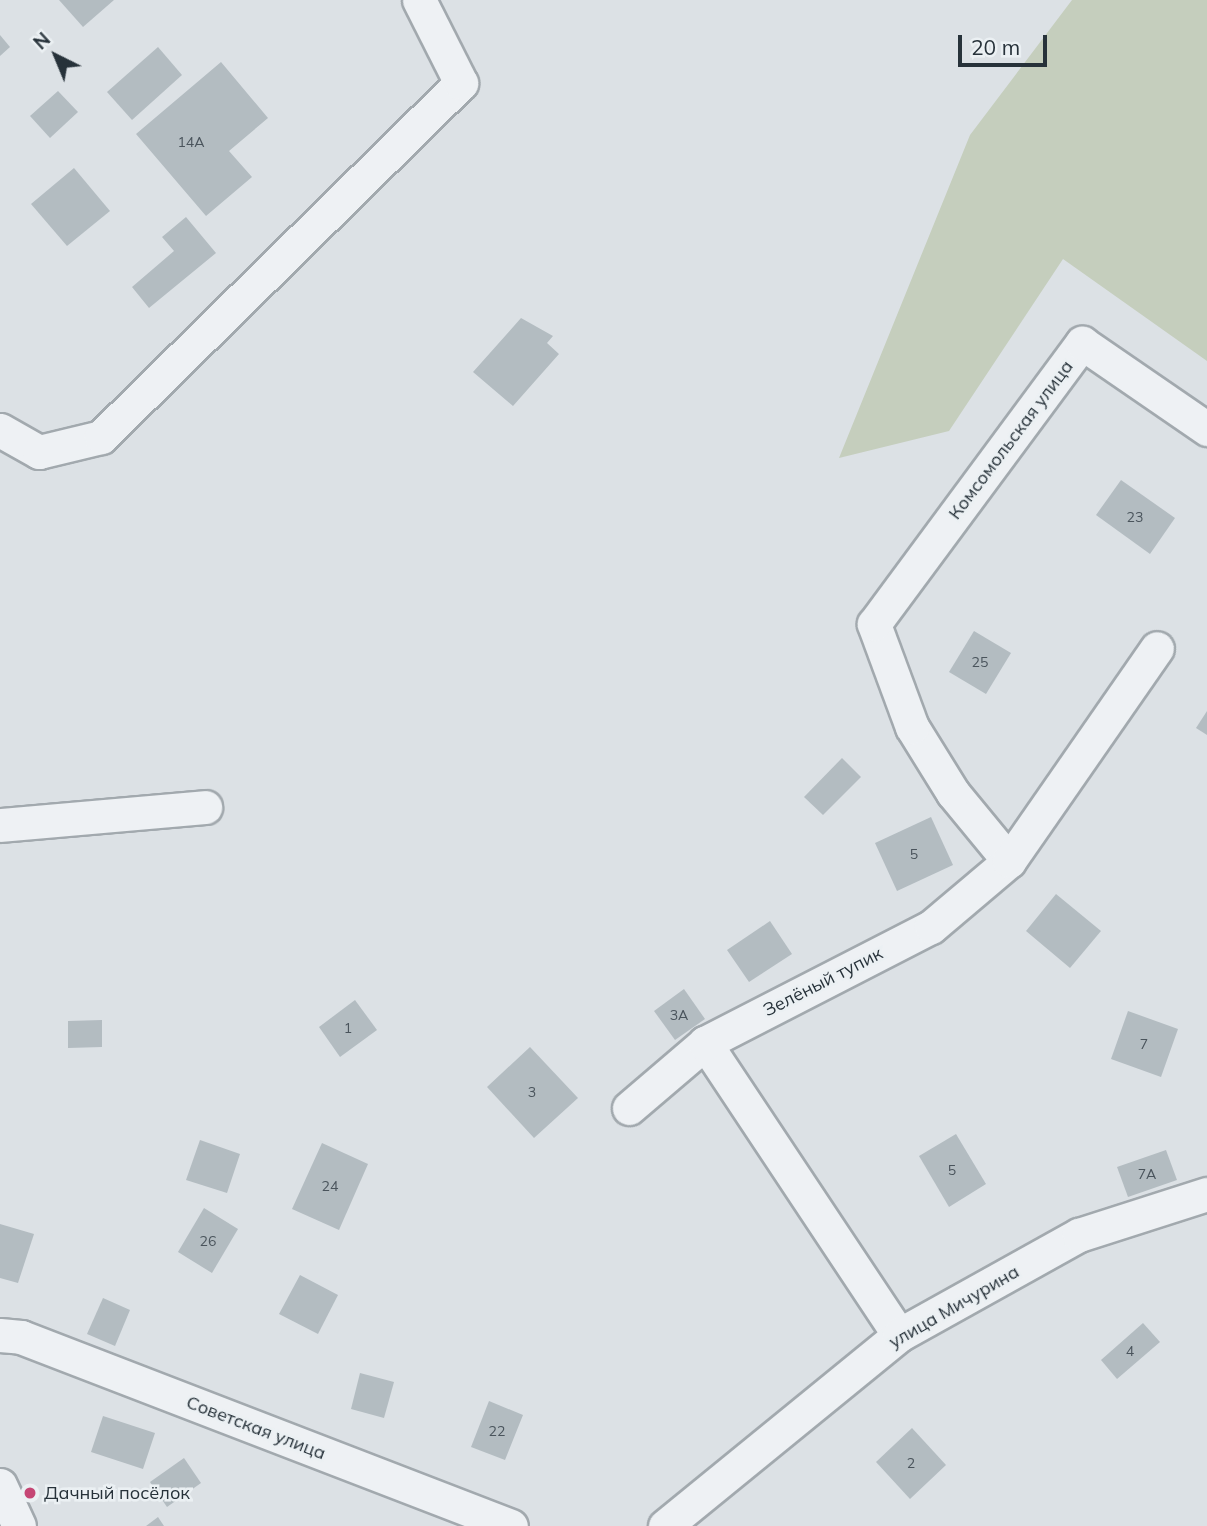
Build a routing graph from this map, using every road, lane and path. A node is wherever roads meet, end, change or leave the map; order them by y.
1 (420, 1) edge
2 (1207, 429) edge
3 (0, 430) edge
4 (1157, 648) dead end
5 (205, 807) dead end
6 (0, 825) edge
7 (1009, 861) junction
8 (705, 1043) junction
9 (629, 1108) dead end
10 (1207, 1194) edge
11 (0, 1335) edge
12 (899, 1335) junction
13 (0, 1485) edge
14 (19, 1526) edge
15 (511, 1526) edge
16 (665, 1526) edge

1 - 3 street
2 - 7 street, Комсомольская улица
4 - 7 street, Зелёный тупик
5 - 6 street
7 - 8 street, Зелёный тупик
8 - 9 street, Зелёный тупик
8 - 12 street
10 - 12 street, улица Мичурина
11 - 15 street, Советская улица
12 - 16 street, улица Мичурина
13 - 14 street

